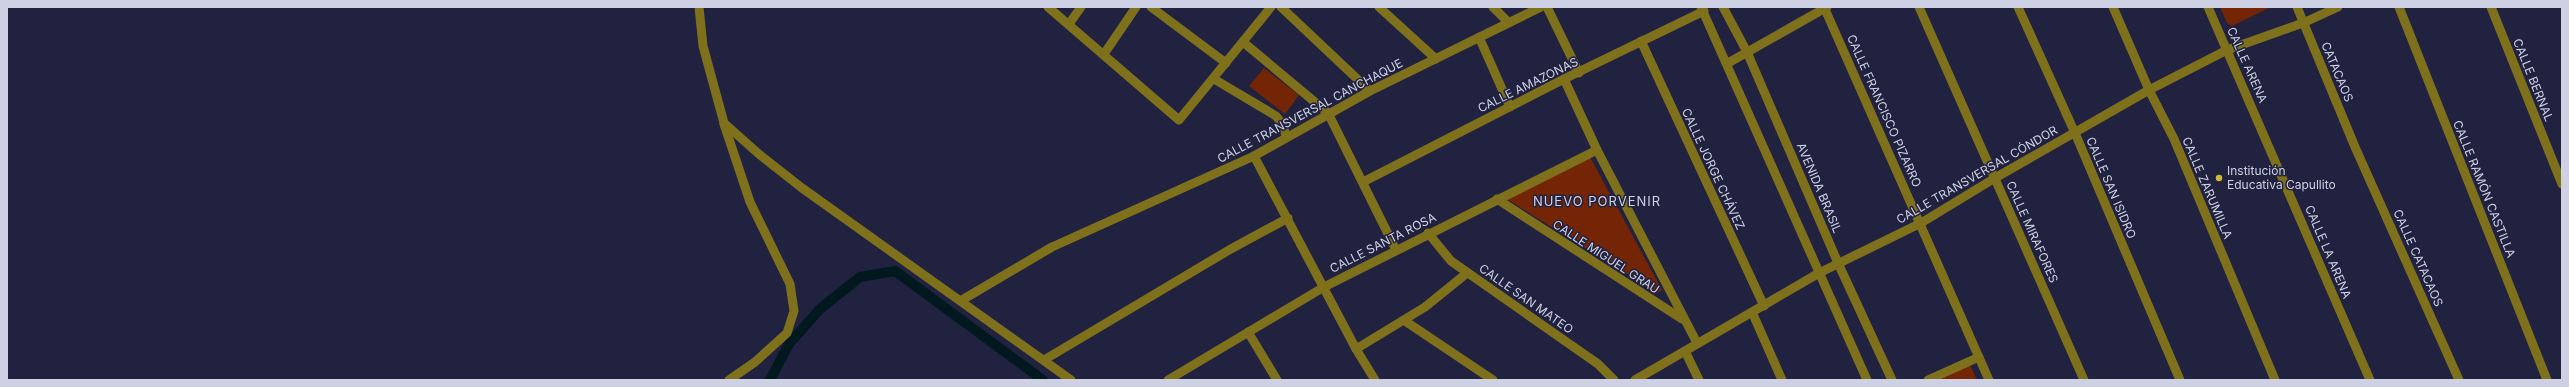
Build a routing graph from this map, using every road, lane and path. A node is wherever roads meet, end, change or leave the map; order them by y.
1 (699, 7) edge
2 (1048, 7) edge
3 (1081, 7) edge
4 (1136, 7) edge
5 (1151, 7) edge
6 (1271, 7) edge
7 (1281, 7) edge
8 (1379, 7) edge
9 (1493, 7) edge
10 (1540, 7) edge
11 (1547, 7) edge
12 (1723, 7) edge
13 (1826, 7) edge
14 (1919, 7) edge
15 (2018, 7) edge
16 (2113, 7) edge
17 (2208, 7) edge
18 (2297, 7) edge
19 (2338, 7) edge
20 (2399, 7) edge
21 (2491, 7) edge
22 (1703, 9) edge
23 (1508, 22) junction
24 (2303, 23) junction
25 (1069, 24) junction
26 (1479, 37) junction
27 (1641, 41) junction
28 (1243, 42) junction
29 (2227, 50) junction
30 (1748, 52) junction
31 (1104, 54) junction
32 (1436, 59) junction
33 (1226, 63) junction
34 (1728, 63) junction
35 (1579, 73) junction
36 (1214, 80) junction
37 (1564, 80) junction
38 (2149, 90) junction
39 (1370, 91) junction
40 (1510, 107) junction
41 (1328, 113) junction
42 (724, 123) junction
43 (2075, 133) junction
44 (2263, 134) joint
45 (1286, 136) junction
46 (2355, 147) joint
47 (1597, 150) junction
48 (1254, 156) junction
49 (1995, 178) junction
50 (1363, 182) junction
51 (2562, 184) edge
52 (1497, 200) junction
53 (1288, 218) junction
54 (1921, 223) junction
55 (1428, 233) junction
56 (1396, 250) junction
57 (1838, 264) junction
58 (1467, 273) junction
59 (1819, 273) junction
60 (1324, 287) junction
61 (962, 300) junction
62 (1764, 306) junction
63 (1752, 312) junction
64 (1683, 320) junction
65 (1405, 321) junction
66 (1248, 332) junction
67 (1697, 343) junction
68 (1356, 349) junction
69 (1685, 351) junction
70 (1979, 357) junction
71 (1044, 360) junction
72 (729, 380) edge
73 (1071, 380) edge
74 (1168, 380) edge
75 (1278, 380) edge
76 (1375, 380) edge
77 (1493, 380) edge
78 (1614, 380) edge
79 (1635, 380) edge
80 (1699, 380) edge
81 (1782, 380) edge
82 (1867, 380) edge
83 (1892, 380) edge
84 (1928, 380) edge
85 (1988, 380) edge
86 (2084, 380) edge
87 (2180, 380) edge
88 (2275, 380) edge
89 (2370, 380) edge
90 (2459, 380) edge
91 (2547, 380) edge

1 - 42 street
2 - 25 street
3 - 25 street
4 - 31 street
5 - 33 street
6 - 28 street
7 - 39 street
8 - 32 street
9 - 23 street
10 - 23 street, CALLE TRANSVERSAL CANCHAQUE
11 - 35 street
12 - 30 street, AVENIDA BRASIL
13 - 30 street
13 - 54 street, CALLE FRANCISCO PIZARRO
14 - 49 street, CALLE MIRAFORES
15 - 43 street, CALLE SAN ISIDRO
16 - 38 street, CALLE ZARUMILLA
17 - 29 street, CALLE ARENA
18 - 24 street, CATACAOS
19 - 24 street, CALLE TRANSVERSAL CÓNDOR
20 - 91 street, CALLE RAMÓN CASTILLA
21 - 51 street, CALLE BERNAL
22 - 27 street, CALLE AMAZONAS
22 - 34 street
23 - 26 street, CALLE TRANSVERSAL CANCHAQUE
24 - 29 street, CALLE TRANSVERSAL CÓNDOR
24 - 46 street, CATACAOS
25 - 31 street
26 - 32 street, CALLE TRANSVERSAL CANCHAQUE
26 - 40 street
27 - 35 street, CALLE AMAZONAS
27 - 62 street, CALLE JORGE CHÁVEZ
28 - 33 street
28 - 41 street
29 - 38 street, CALLE TRANSVERSAL CÓNDOR
29 - 44 street, CALLE ARENA
30 - 34 street
30 - 57 street, AVENIDA BRASIL
31 - 36 street
32 - 39 street, CALLE TRANSVERSAL CANCHAQUE
33 - 36 street
34 - 59 street
35 - 37 street, CALLE AMAZONAS
36 - 45 street
37 - 40 street, CALLE AMAZONAS
37 - 47 street
38 - 43 street, CALLE TRANSVERSAL CÓNDOR
38 - 88 street, CALLE ZARUMILLA
39 - 41 street, CALLE TRANSVERSAL CANCHAQUE
40 - 50 street, CALLE AMAZONAS
41 - 45 street, CALLE TRANSVERSAL CANCHAQUE
41 - 50 street
42 - 61 street
42 - 72 street
43 - 49 street, CALLE TRANSVERSAL CÓNDOR
43 - 87 street, CALLE SAN ISIDRO
44 - 89 street, CALLE LA ARENA
45 - 48 street, CALLE TRANSVERSAL CANCHAQUE
46 - 90 street, CALLE CATACAOS
47 - 52 street, CALLE SANTA ROSA
47 - 64 street
48 - 53 street
48 - 61 street, CALLE TRANSVERSAL CANCHAQUE
49 - 54 street, CALLE TRANSVERSAL CÓNDOR
49 - 86 street, CALLE MIRAFORES
50 - 56 street
52 - 55 street, CALLE SANTA ROSA
52 - 64 street, CALLE MIGUEL GRAU
53 - 60 street
53 - 71 street
54 - 57 street, CALLE TRANSVERSAL CÓNDOR
54 - 70 street, CALLE FRANCISCO PIZARRO
55 - 56 street, CALLE SANTA ROSA
55 - 58 street, CALLE SAN MATEO
56 - 60 street, CALLE SANTA ROSA
57 - 59 street, CALLE TRANSVERSAL CÓNDOR
57 - 83 street, AVENIDA BRASIL
58 - 65 street
58 - 78 street, CALLE SAN MATEO
59 - 62 street, CALLE TRANSVERSAL CÓNDOR
59 - 82 street
60 - 66 street, CALLE SANTA ROSA
60 - 68 street
61 - 71 street
62 - 63 street, CALLE TRANSVERSAL CÓNDOR
63 - 67 street, CALLE TRANSVERSAL CÓNDOR
63 - 81 street
64 - 67 street
65 - 68 street
65 - 77 street
66 - 74 street, CALLE SANTA ROSA
66 - 75 street
67 - 69 street, CALLE TRANSVERSAL CÓNDOR
68 - 76 street
69 - 79 street, CALLE TRANSVERSAL CÓNDOR
69 - 80 street
70 - 84 street
70 - 85 street, CALLE FRANCISCO PIZARRO
71 - 73 street

